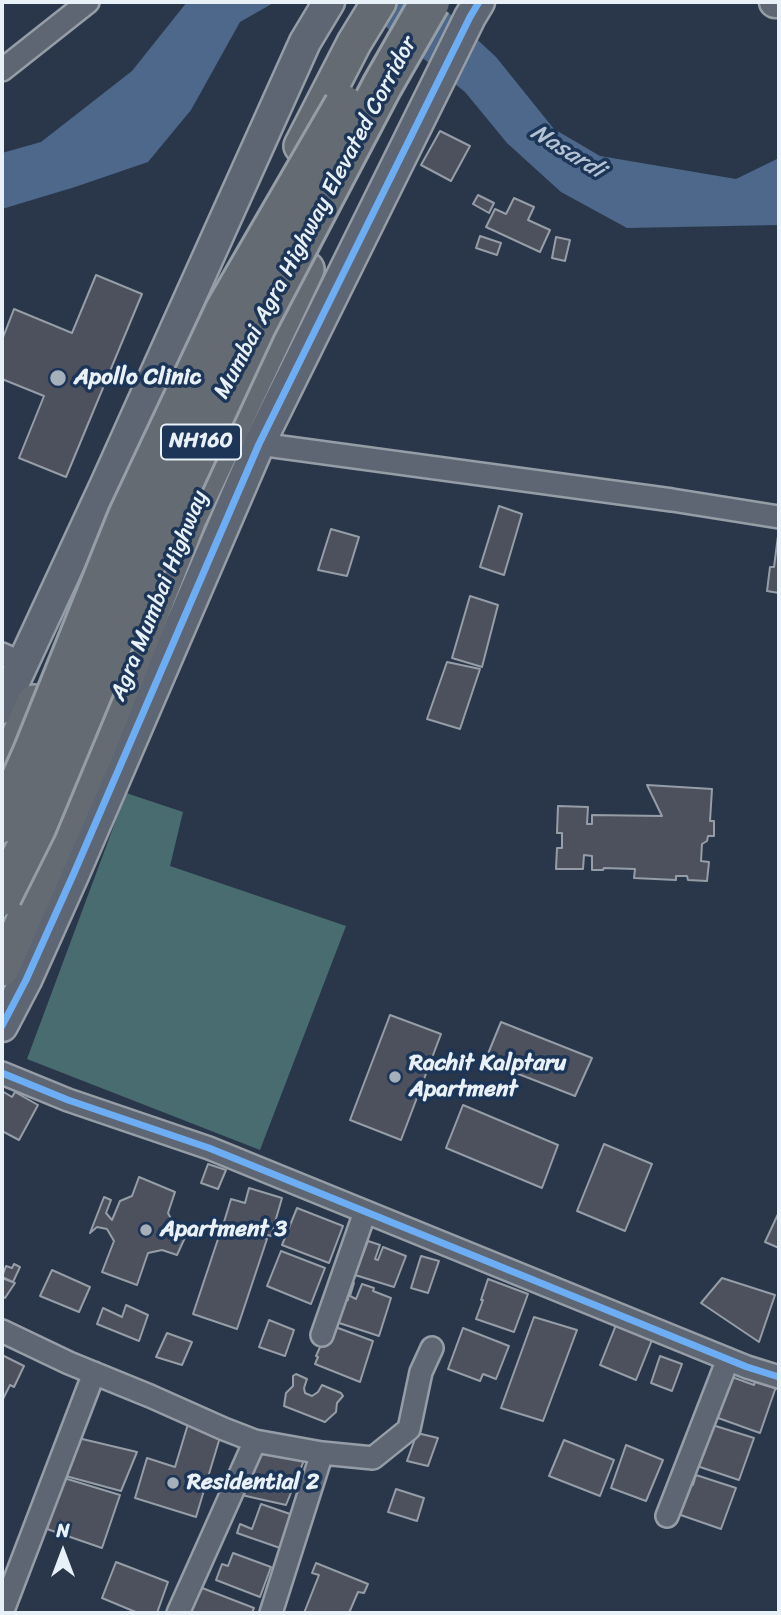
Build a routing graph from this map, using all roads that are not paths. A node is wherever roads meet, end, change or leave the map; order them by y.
1 (88, 2) edge
2 (329, 2) edge
3 (379, 2) edge
4 (404, 2) edge
5 (430, 2) edge
6 (464, 7) edge
7 (2, 70) edge
8 (259, 444) junction
9 (779, 517) edge
10 (12, 659) edge
11 (2, 708) edge
12 (2, 773) edge
13 (2, 813) edge
14 (2, 823) edge
15 (60, 838) junction
16 (2, 896) edge
17 (2, 969) edge
18 (2, 1026) edge
19 (2, 1073) edge
20 (365, 1212) junction
21 (2, 1331) edge
22 (321, 1335) dead end
23 (432, 1348) dead end
24 (728, 1359) junction
25 (94, 1373) junction
26 (779, 1377) edge
27 (255, 1441) junction
28 (322, 1453) junction
29 (667, 1516) dead end
30 (2, 1613) edge
31 (178, 1613) edge
32 (271, 1613) edge

1 - 7 street
2 - 10 street
3 - 12 main road
4 - 14 highway, Mumbai Agra Highway Elevated Corridor / NH160, bridge
5 - 16 highway, Mumbai Agra Highway Elevated Corridor / NH160, bridge
6 - 8 street
6 - 15 main road, Agra Mumbai Highway
8 - 9 street
8 - 18 street
10 - 11 street
13 - 15 main road
15 - 17 main road, Agra Mumbai Highway
19 - 20 street
20 - 22 street
20 - 24 street
21 - 25 street
23 - 28 street
24 - 26 street
24 - 29 street
25 - 27 street
25 - 30 street
27 - 28 street
27 - 31 street
28 - 32 street

